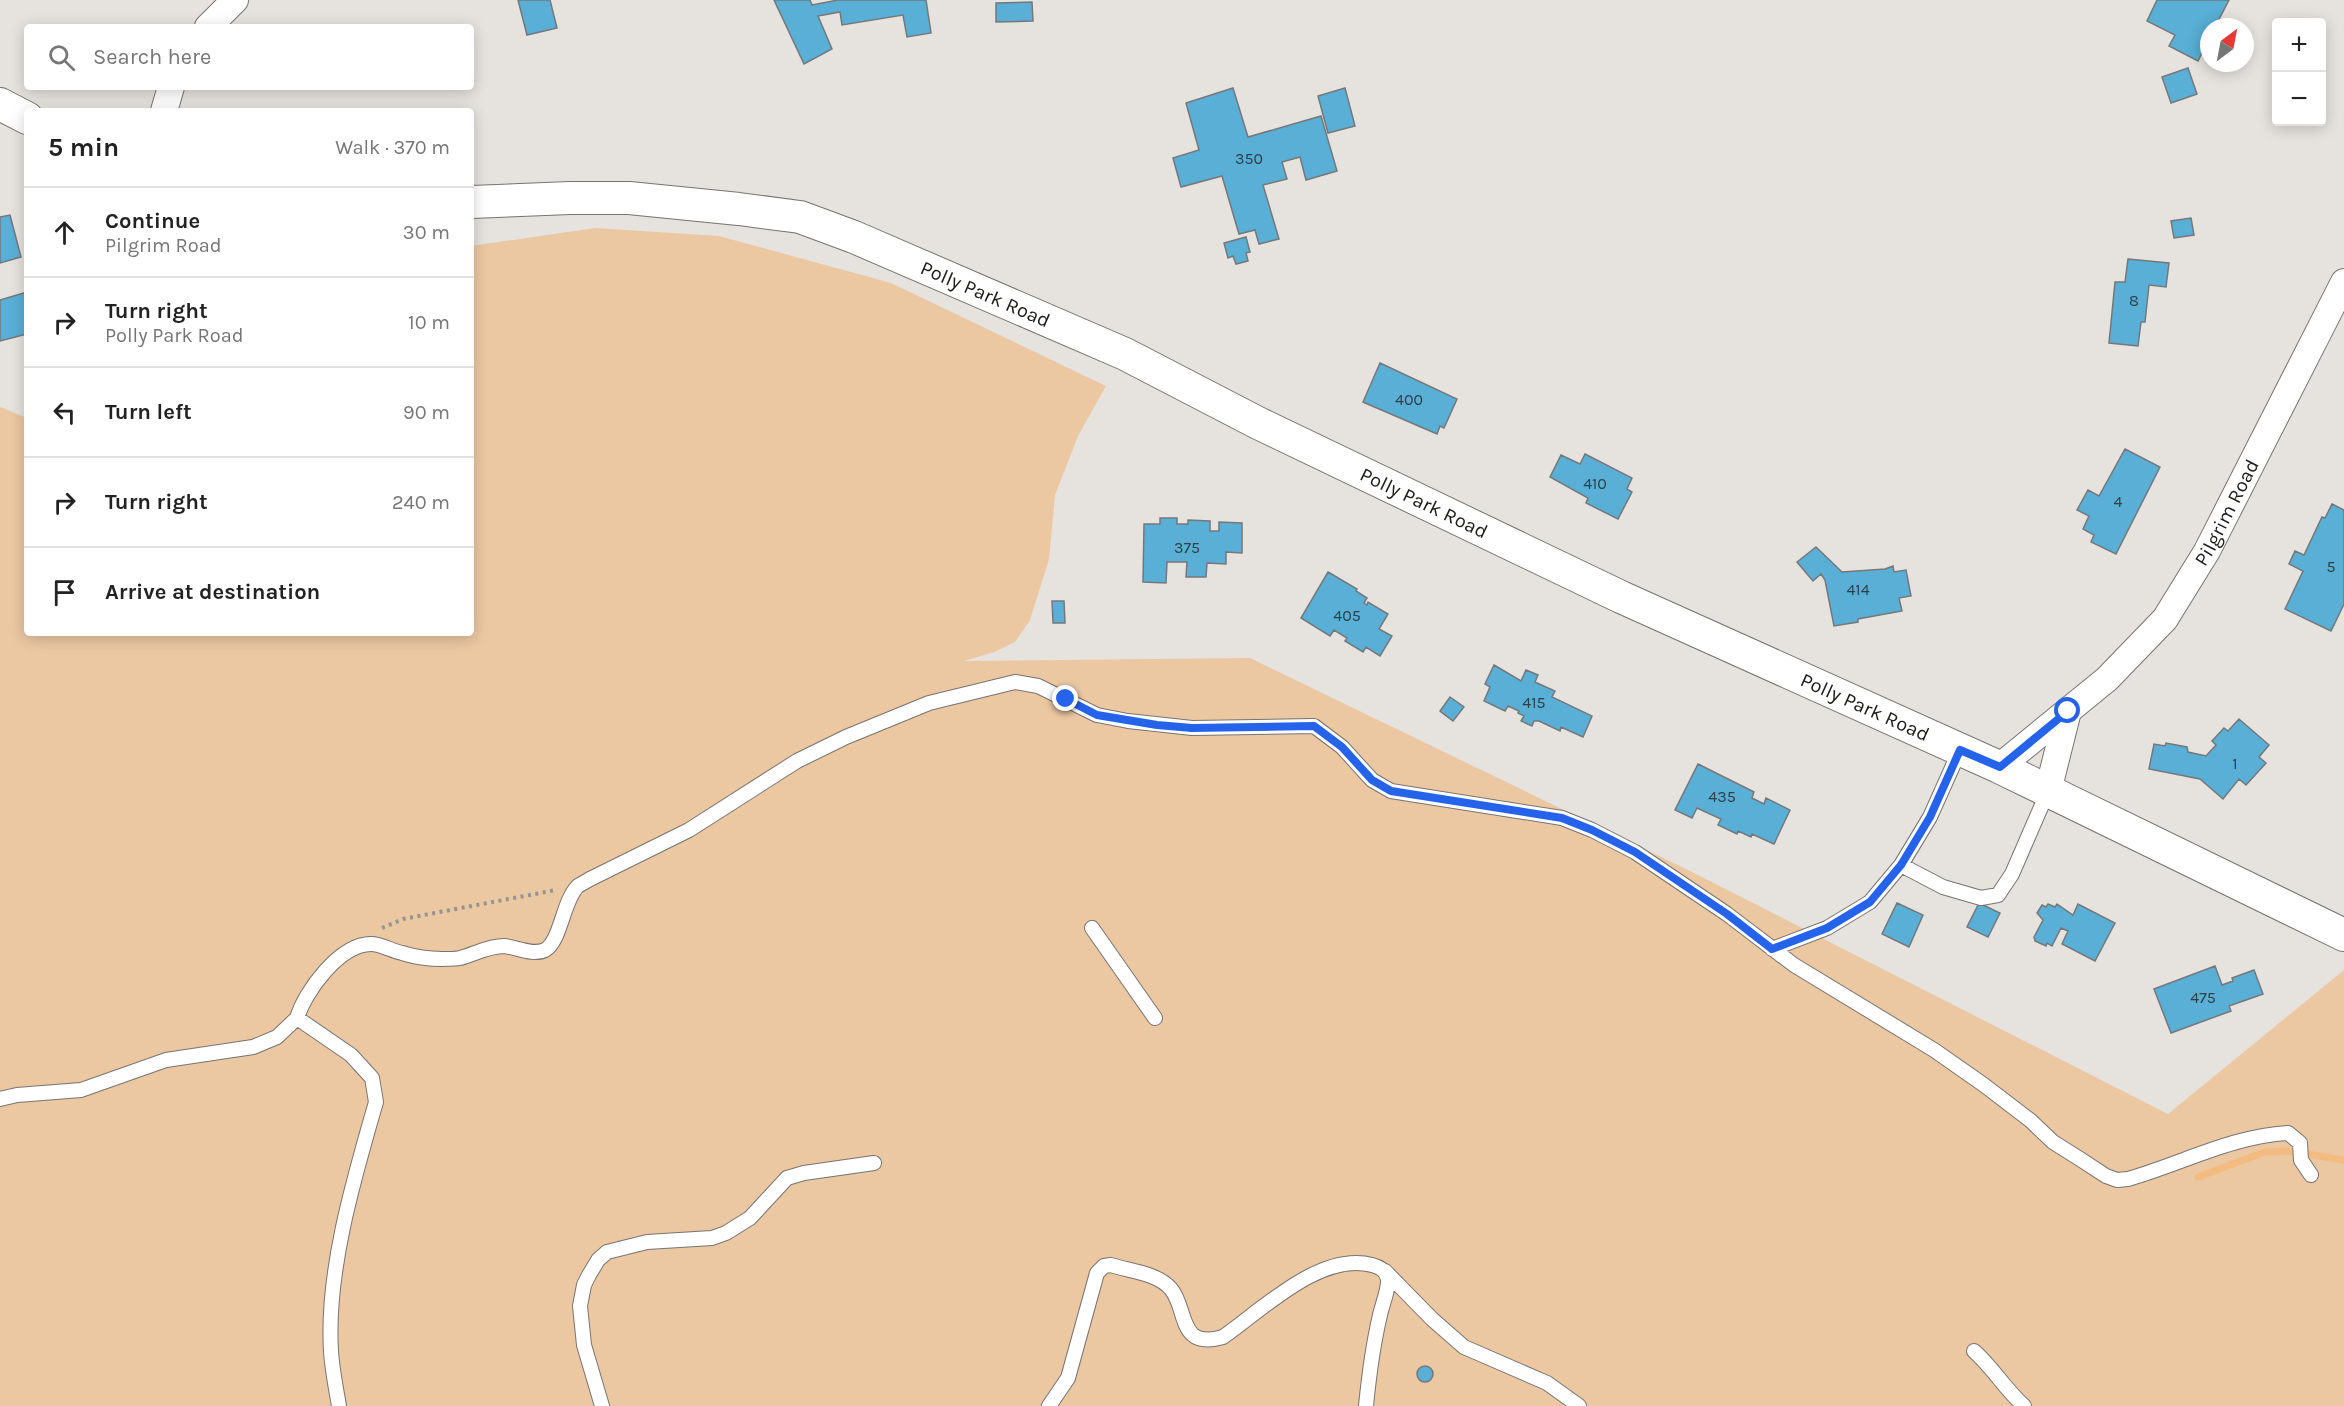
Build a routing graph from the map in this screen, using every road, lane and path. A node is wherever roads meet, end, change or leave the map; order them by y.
1 (236, 0) edge
2 (211, 24) edge
3 (170, 90) edge
4 (0, 104) edge
5 (165, 108) edge
6 (24, 116) edge
7 (474, 202) edge
8 (2344, 282) edge
9 (2068, 711) junction
10 (1960, 750) junction
11 (2000, 767) junction
12 (2048, 791) junction
13 (1901, 865) junction
14 (578, 887) junction
15 (1092, 928) dead end
16 (2344, 935) edge
17 (356, 947) junction
18 (1772, 949) junction
19 (1155, 1017) dead end
20 (297, 1018) junction
21 (0, 1099) edge
22 (874, 1162) dead end
23 (2311, 1175) dead end
24 (1385, 1271) junction
25 (1974, 1351) dead end
26 (339, 1406) edge
27 (602, 1406) edge
28 (1049, 1406) edge
29 (1366, 1406) edge
30 (1579, 1406) edge
31 (2024, 1406) edge

1 - 2 street
3 - 5 street
4 - 6 street
7 - 10 street, Polly Park Road
8 - 9 street, Pilgrim Road
9 - 11 street, Pilgrim Road
9 - 12 street
10 - 11 street, Polly Park Road
10 - 13 lane
11 - 12 street, Polly Park Road
12 - 13 lane
12 - 16 street, Polly Park Road
13 - 18 lane
14 - 17 path
14 - 17 lane
14 - 18 lane
15 - 19 lane
17 - 20 lane
18 - 23 lane
20 - 21 lane
20 - 26 lane
22 - 27 lane
24 - 28 lane
24 - 29 lane
24 - 30 lane
25 - 31 lane

